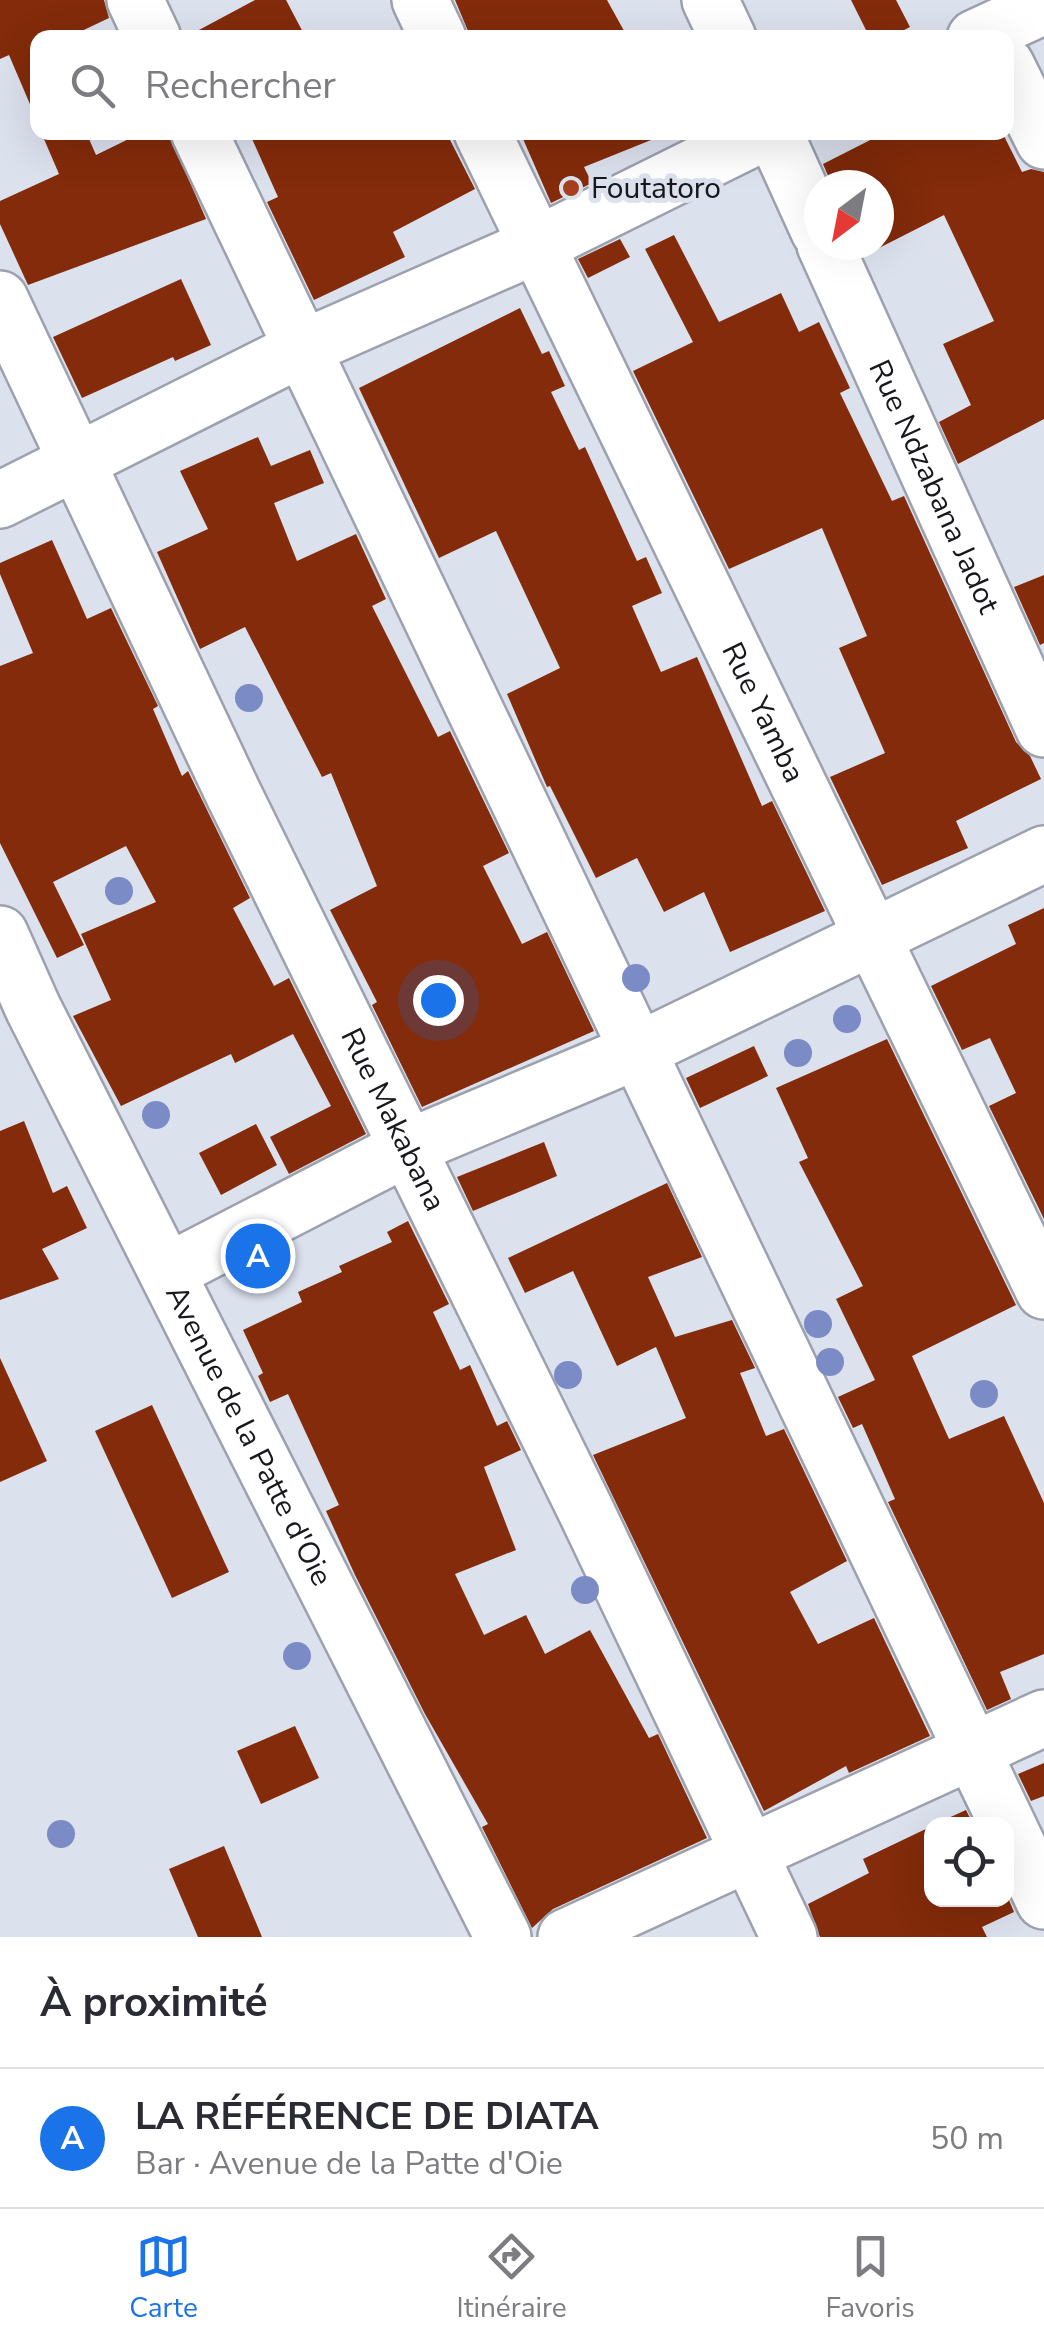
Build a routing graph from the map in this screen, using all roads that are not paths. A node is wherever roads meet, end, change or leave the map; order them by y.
1 (135, 0) edge
2 (420, 0) edge
3 (710, 0) edge
4 (1044, 6) edge
5 (149, 30) edge
6 (434, 30) edge
7 (724, 30) edge
8 (996, 30) edge
9 (1014, 84) edge
10 (203, 140) edge
11 (486, 140) edge
12 (748, 140) edge
13 (778, 140) edge
14 (1044, 141) edge
15 (804, 198) edge
16 (535, 246) junction
17 (832, 260) edge
18 (0, 299) edge
19 (303, 348) junction
20 (79, 462) junction
21 (0, 500) edge
22 (1044, 730) edge
23 (1044, 854) edge
24 (0, 934) edge
25 (869, 935) junction
26 (16, 1016) edge
27 (635, 1052) junction
28 (409, 1148) junction
29 (169, 1271) junction
30 (1044, 1291) edge
31 (1044, 1718) edge
32 (974, 1750) junction
33 (748, 1852) junction
34 (1044, 1901) edge
35 (503, 1937) edge
36 (566, 1937) edge
37 (789, 1937) edge

1 - 5 street
2 - 6 street
3 - 7 street
4 - 8 street
9 - 14 street
10 - 19 street
11 - 16 street, Rue Yamba
12 - 16 street
13 - 15 street
16 - 19 street
16 - 25 street, Rue Yamba
17 - 22 street, Rue Ndzabana Jadot
18 - 20 street, Rue Makabana
19 - 20 street
19 - 27 street
20 - 21 street
20 - 28 street, Rue Makabana
23 - 25 street
24 - 26 street, Avenue de la Patte d'Oie
25 - 27 street
25 - 30 street, Rue Yamba
26 - 29 street, Avenue de la Patte d'Oie
27 - 28 street
27 - 32 street
28 - 29 street
28 - 33 street, Rue Makabana
29 - 35 street, Avenue de la Patte d'Oie
31 - 32 street
32 - 33 street
32 - 34 street
33 - 36 street
33 - 37 street, Rue Makabana

